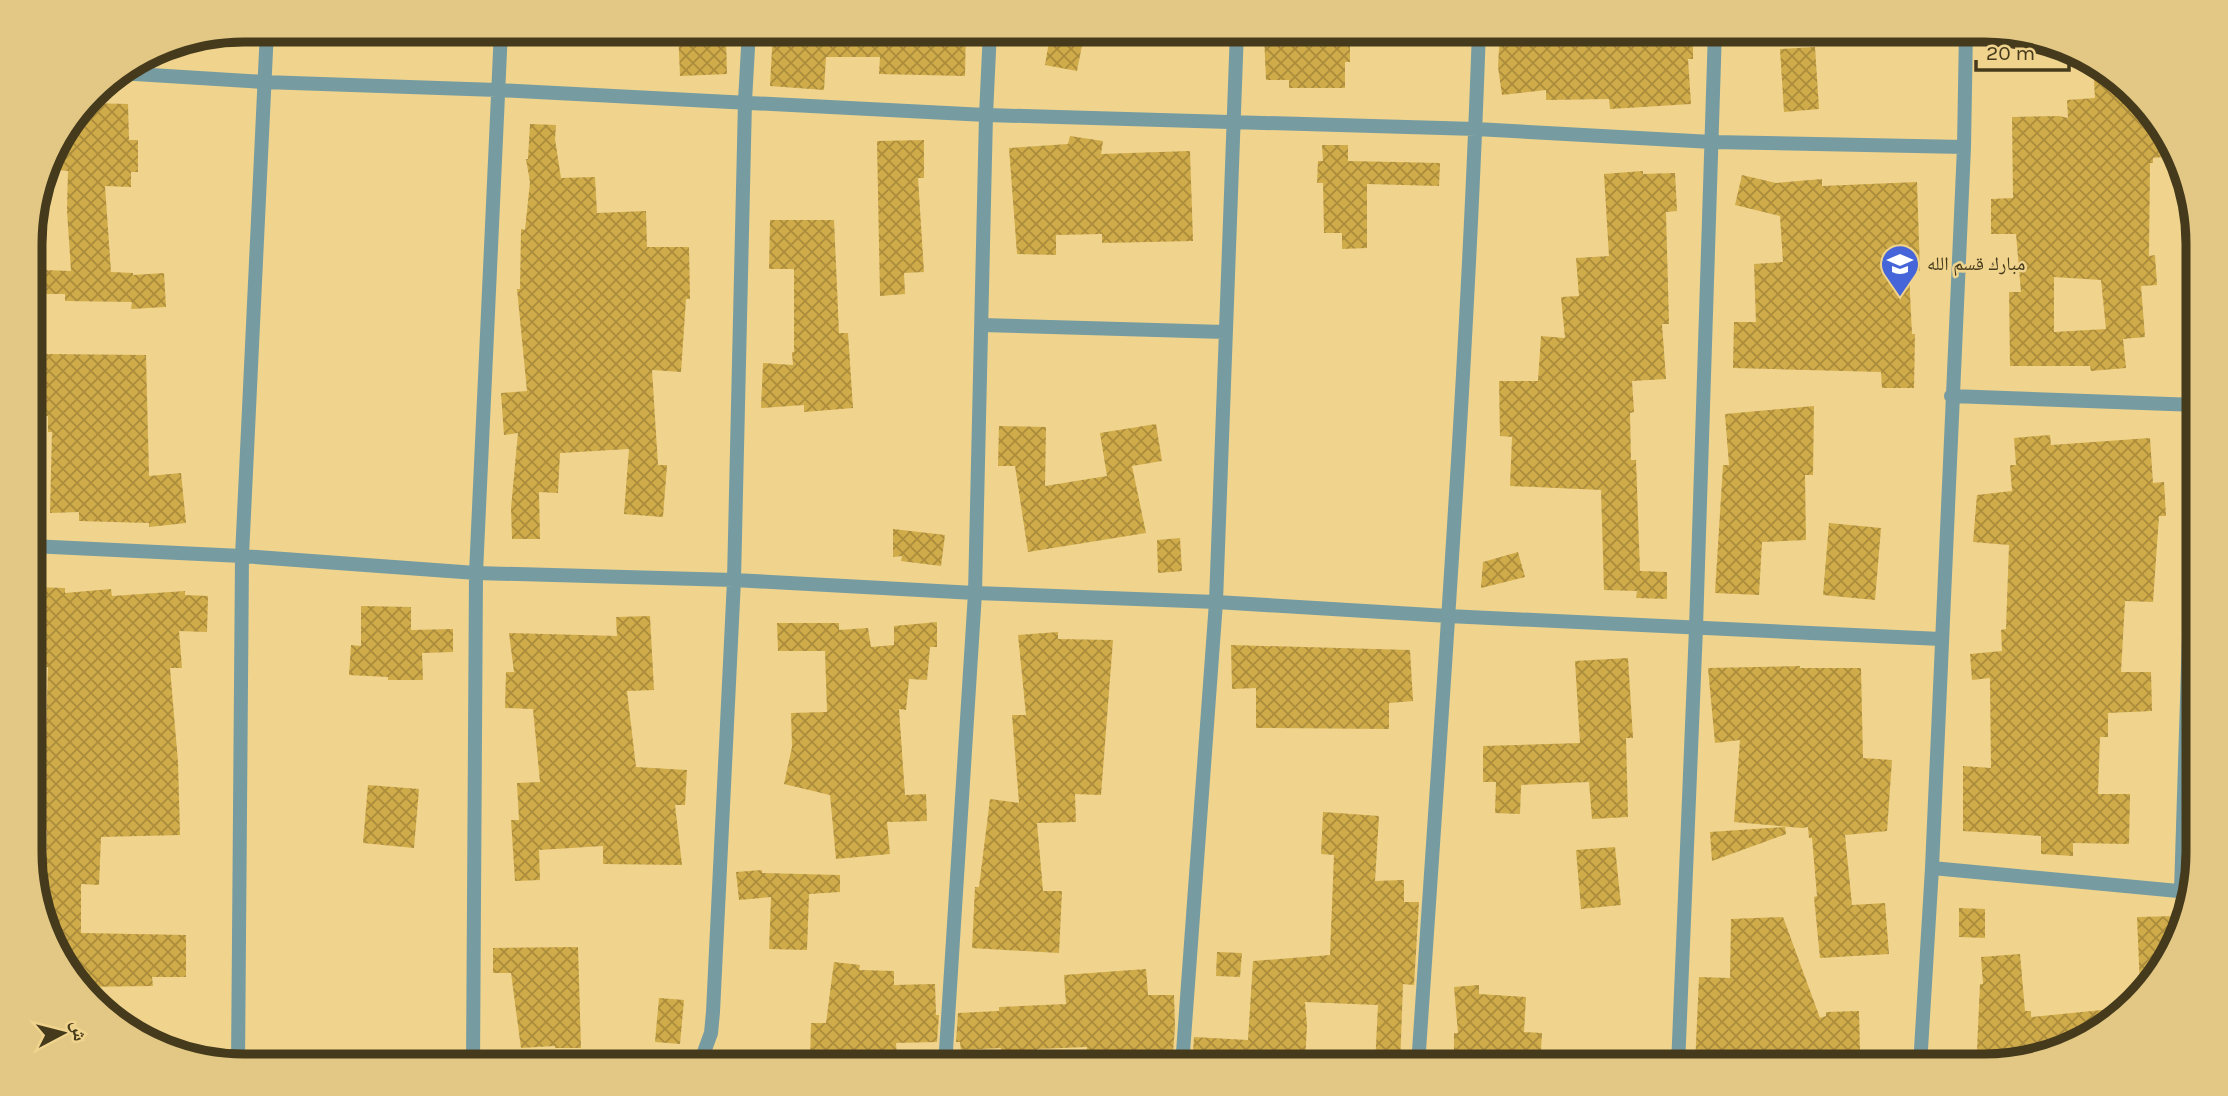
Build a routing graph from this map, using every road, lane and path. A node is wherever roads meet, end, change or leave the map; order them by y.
1 (266, 42) edge
2 (500, 42) edge
3 (748, 42) edge
4 (989, 42) edge
5 (1236, 42) edge
6 (1479, 42) edge
7 (1715, 42) edge
8 (1966, 42) edge
9 (135, 74) edge
10 (264, 82) junction
11 (497, 90) junction
12 (745, 101) junction
13 (986, 115) junction
14 (1232, 121) junction
15 (1476, 129) junction
16 (1712, 142) junction
17 (1964, 147) junction
18 (982, 325) junction
19 (1225, 332) junction
20 (1951, 396) junction
21 (2186, 405) edge
22 (42, 547) edge
23 (242, 556) junction
24 (476, 573) junction
25 (734, 580) junction
26 (975, 593) junction
27 (1216, 602) junction
28 (1448, 615) junction
29 (1696, 628) junction
30 (1941, 639) junction
31 (2186, 848) edge
32 (1932, 868) junction
33 (2186, 868) edge
34 (2182, 892) edge
35 (238, 1054) edge
36 (473, 1054) edge
37 (703, 1054) edge
38 (946, 1054) edge
39 (1183, 1054) edge
40 (1419, 1054) edge
41 (1678, 1054) edge
42 (1921, 1054) edge

1 - 10 street
2 - 11 street
3 - 12 street
4 - 13 street
5 - 14 street
6 - 15 street
7 - 16 street
8 - 17 street
9 - 10 street
10 - 11 street
10 - 23 street
11 - 12 street
11 - 24 street
12 - 13 street
12 - 25 street
13 - 14 street
13 - 18 street
14 - 15 street
14 - 19 street
15 - 16 street
15 - 28 street
16 - 17 street
16 - 29 street
17 - 20 street
18 - 19 street
18 - 26 street
19 - 27 street
20 - 21 street
20 - 30 street
22 - 23 street
23 - 24 street
23 - 35 street
24 - 25 street
24 - 36 street
25 - 26 street
25 - 37 street
26 - 27 street
26 - 38 street
27 - 28 street
27 - 39 street
28 - 29 street
28 - 40 street
29 - 30 street
29 - 41 street
30 - 32 street
31 - 33 street
32 - 34 street
32 - 42 street

